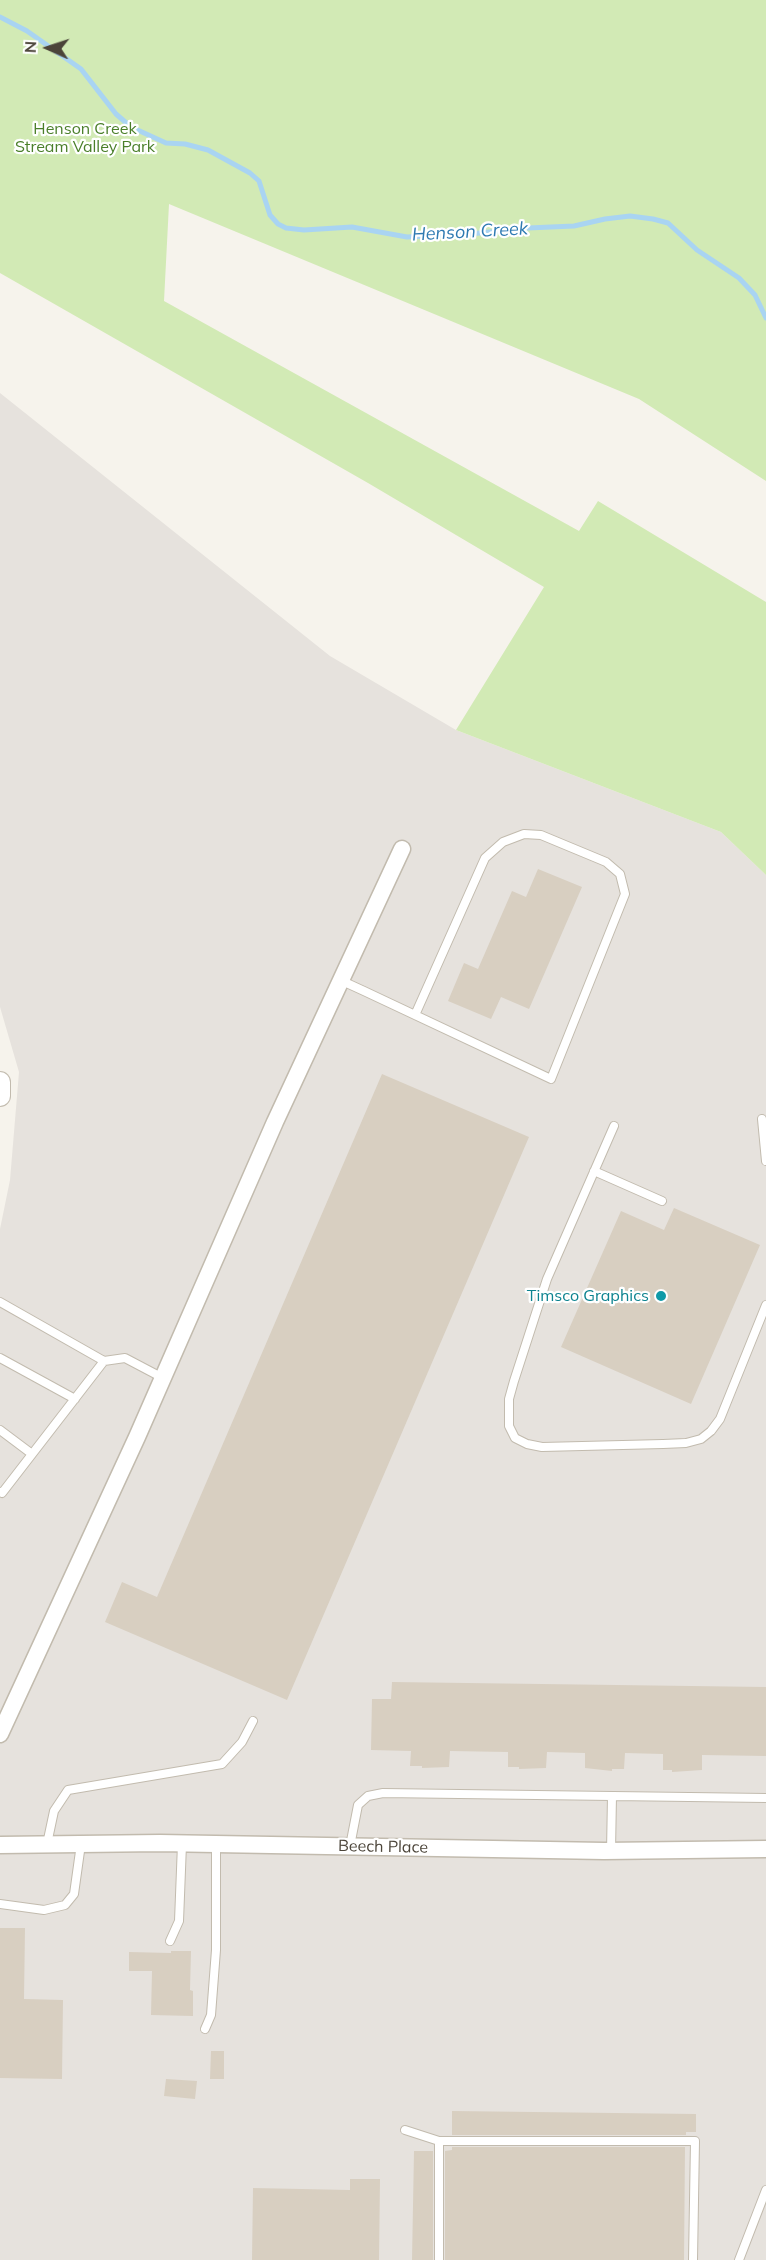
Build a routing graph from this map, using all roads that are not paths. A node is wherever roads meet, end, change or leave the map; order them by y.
1 (402, 849) dead end
2 (340, 980) junction
3 (415, 1015) junction
4 (0, 1082) edge
5 (0, 1096) edge
6 (762, 1119) dead end
7 (614, 1126) dead end
8 (766, 1161) edge
9 (594, 1171) junction
10 (662, 1201) dead end
11 (0, 1302) edge
12 (766, 1305) edge
13 (0, 1358) edge
14 (104, 1361) junction
15 (163, 1378) junction
16 (75, 1399) junction
17 (0, 1430) edge
18 (32, 1454) junction
19 (0, 1492) edge
20 (253, 1721) dead end
21 (0, 1734) edge
22 (612, 1796) junction
23 (766, 1798) edge
24 (81, 1844) junction
25 (182, 1844) junction
26 (216, 1844) junction
27 (0, 1845) edge
28 (47, 1845) junction
29 (351, 1846) junction
30 (766, 1849) edge
31 (611, 1851) junction
32 (0, 1904) edge
33 (171, 1941) dead end
34 (205, 2029) dead end
35 (405, 2130) dead end
36 (439, 2141) junction
37 (766, 2190) edge
38 (439, 2260) edge
39 (693, 2260) edge
40 (739, 2260) edge

1 - 2 street
2 - 3 lane
2 - 15 street
3 - 3 lane
4 - 5 street
6 - 8 lane
7 - 9 lane
9 - 10 lane
9 - 12 lane
11 - 14 lane
13 - 16 lane
14 - 15 lane
14 - 16 lane
15 - 21 street
16 - 18 lane
17 - 18 lane
18 - 19 lane
20 - 28 lane
22 - 23 lane
22 - 29 lane
22 - 31 lane
24 - 25 street, Beech Place
24 - 28 street, Beech Place
24 - 32 lane
25 - 26 street, Beech Place
25 - 33 lane
26 - 29 street, Beech Place
26 - 34 lane
27 - 28 street, Beech Place
29 - 31 street, Beech Place
30 - 31 street, Beech Place
35 - 36 lane
36 - 38 lane
36 - 39 lane
37 - 40 lane

